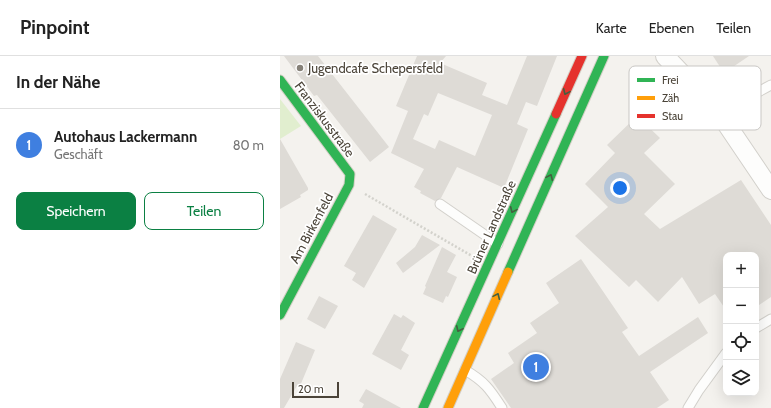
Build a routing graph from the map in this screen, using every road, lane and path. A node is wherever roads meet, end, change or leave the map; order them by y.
1 (582, 56) edge
2 (604, 56) edge
3 (665, 56) edge
4 (674, 66) edge
5 (280, 80) edge
6 (771, 85) edge
7 (761, 91) edge
8 (730, 130) edge
9 (350, 174) joint
10 (349, 185) junction
11 (771, 190) edge
12 (440, 204) dead end
13 (498, 244) junction
14 (488, 265) junction
15 (280, 315) edge
16 (771, 319) edge
17 (759, 326) edge
18 (723, 357) edge
19 (465, 370) junction
20 (423, 408) edge
21 (448, 408) edge
22 (502, 408) edge
23 (688, 408) edge

1 -> 13 main road, Brüner Landstraße
19 -> 2 main road
3 - 4 street
5 - 9 main road, Franziskusstraße
6 - 7 lane
8 - 11 street
9 - 10 main road, Am Birkenfeld
10 - 14 path
10 - 15 main road, Am Birkenfeld
12 - 13 lane
13 - 14 main road, Brüner Landstraße
14 -> 20 main road, Brüner Landstraße
16 - 17 lane
18 - 23 lane
19 - 21 main road
19 - 22 lane

